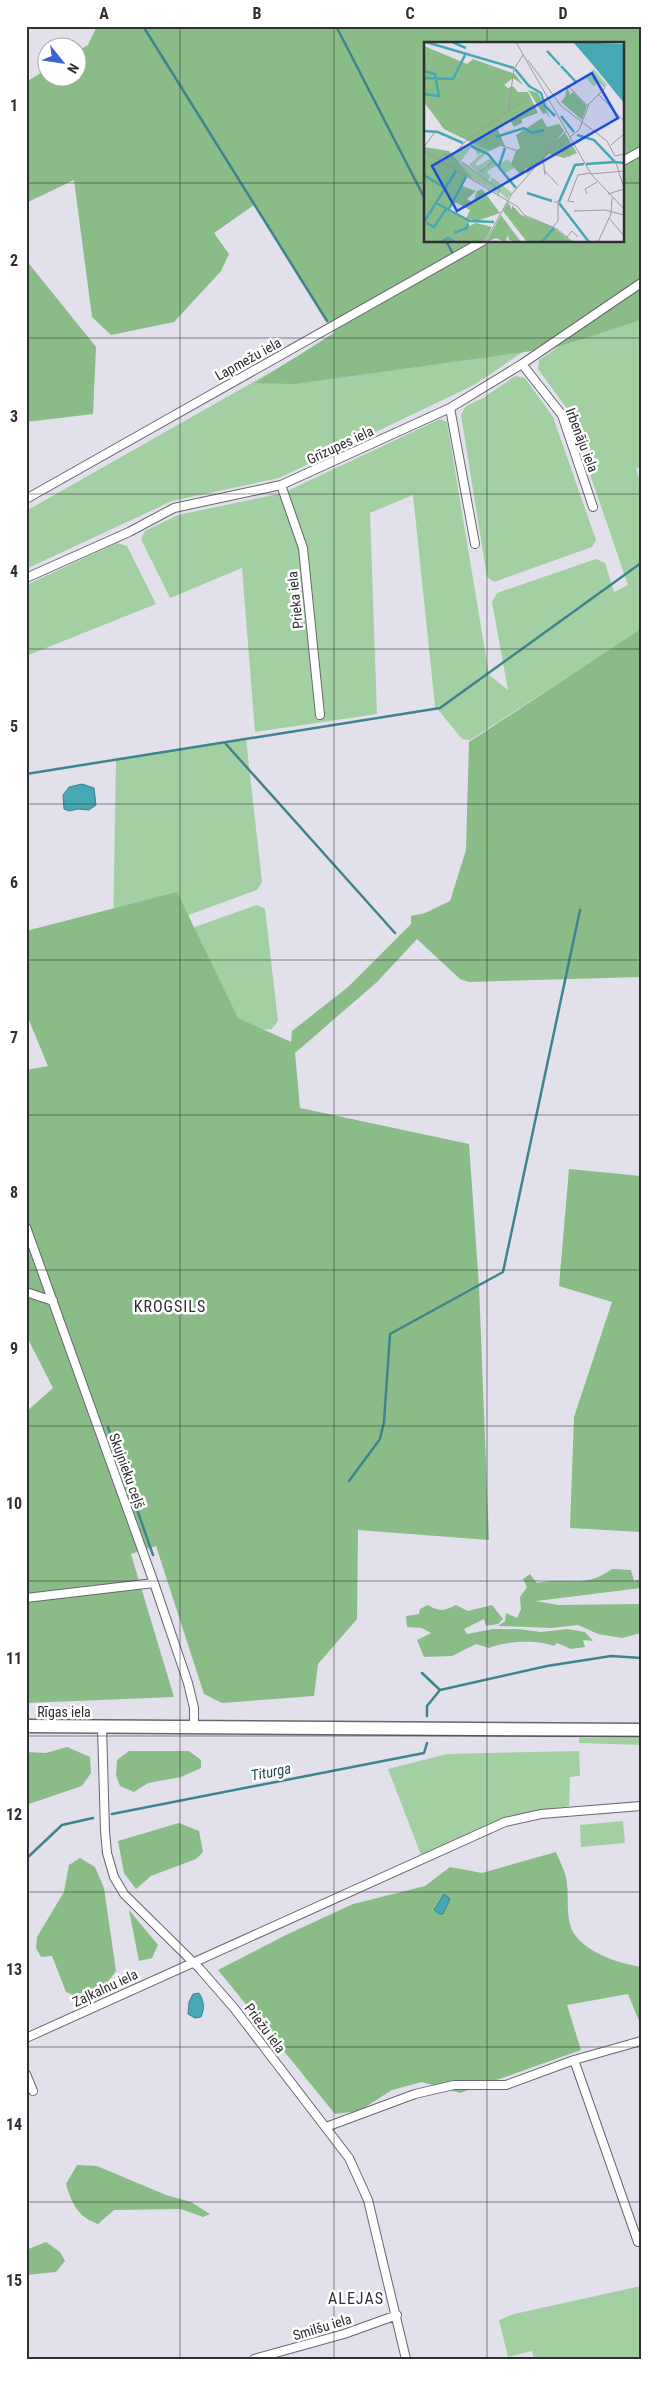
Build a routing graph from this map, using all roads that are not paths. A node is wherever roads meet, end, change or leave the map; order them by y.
1 (641, 151) edge
2 (624, 160) edge
3 (481, 242) edge
4 (641, 283) edge
5 (522, 364) junction
6 (450, 408) junction
7 (281, 485) junction
8 (26, 499) edge
9 (593, 506) dead end
10 (475, 544) dead end
11 (26, 578) edge
12 (320, 715) dead end
13 (26, 1227) edge
14 (26, 1292) edge
15 (53, 1301) junction
16 (154, 1583) junction
17 (26, 1598) edge
18 (26, 1726) edge
19 (102, 1727) junction
20 (194, 1727) junction
21 (641, 1730) edge
22 (641, 1806) edge
23 (194, 1962) junction
24 (26, 2038) edge
25 (641, 2041) edge
26 (574, 2060) junction
27 (26, 2074) edge
28 (33, 2091) dead end
29 (326, 2126) junction
30 (638, 2242) dead end
31 (397, 2315) junction
32 (254, 2359) edge
33 (406, 2359) edge

1 - 2 street
3 - 8 street, Lapmežu iela
4 - 5 street, Grīzupes iela
5 - 6 street, Grīzupes iela
5 - 9 street, Irbenāju iela
6 - 7 street, Grīzupes iela
6 - 10 street
7 - 11 street, Grīzupes iela
7 - 12 street, Prieka iela
13 - 15 street, Skujnieku ceļš
14 - 15 street
15 - 16 street, Skujnieku ceļš
16 - 17 street
16 - 20 street, Skujnieku ceļš
18 - 19 main road, Rīgas iela
19 - 20 main road, Rīgas iela
19 - 23 street, Priežu iela
20 - 21 main road, Rīgas iela
22 - 23 street, Zaļkalnu iela
23 - 24 street, Zaļkalnu iela
23 - 29 street, Priežu iela
25 - 26 street
26 - 29 street
26 - 30 street
27 - 28 street
29 - 31 street, Priežu iela
31 - 32 street, Smilšu iela
31 - 33 street, Priežu iela

